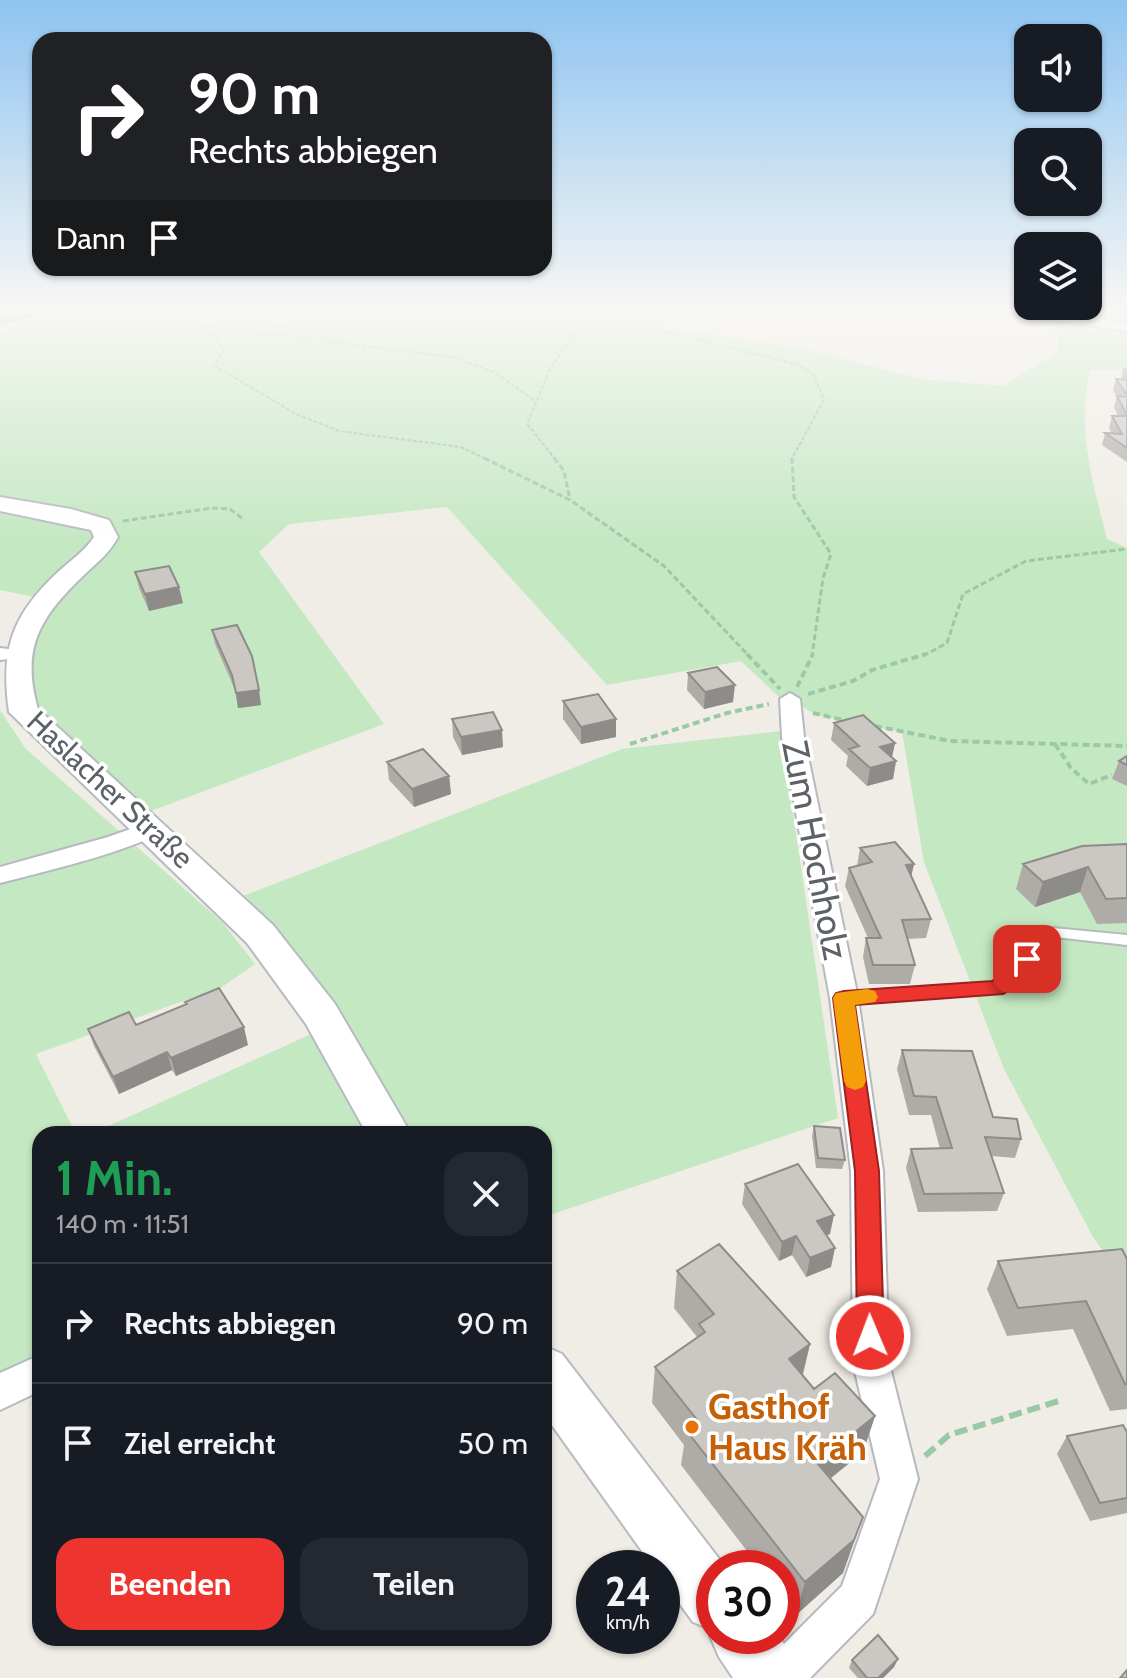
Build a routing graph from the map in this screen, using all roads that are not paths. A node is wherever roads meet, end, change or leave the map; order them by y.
1 (0, 504) edge
2 (5, 654) edge
3 (790, 699) road end
4 (150, 829) junction
5 (0, 875) edge
6 (1127, 940) edge
7 (844, 998) junction
8 (384, 1126) edge
9 (32, 1376) edge
10 (552, 1382) edge
11 (0, 1392) edge
12 (696, 1577) edge
13 (753, 1654) edge
14 (771, 1678) edge
15 (780, 1678) edge

1 - 2 street, Haslacher Straße
2 - 4 street, Haslacher Straße
3 - 7 street, Zum Hochholz
4 - 5 street
4 - 8 street, Haslacher Straße
6 - 7 lane
7 - 15 street, Zum Hochholz
9 - 11 street
10 - 12 street
13 - 14 street

